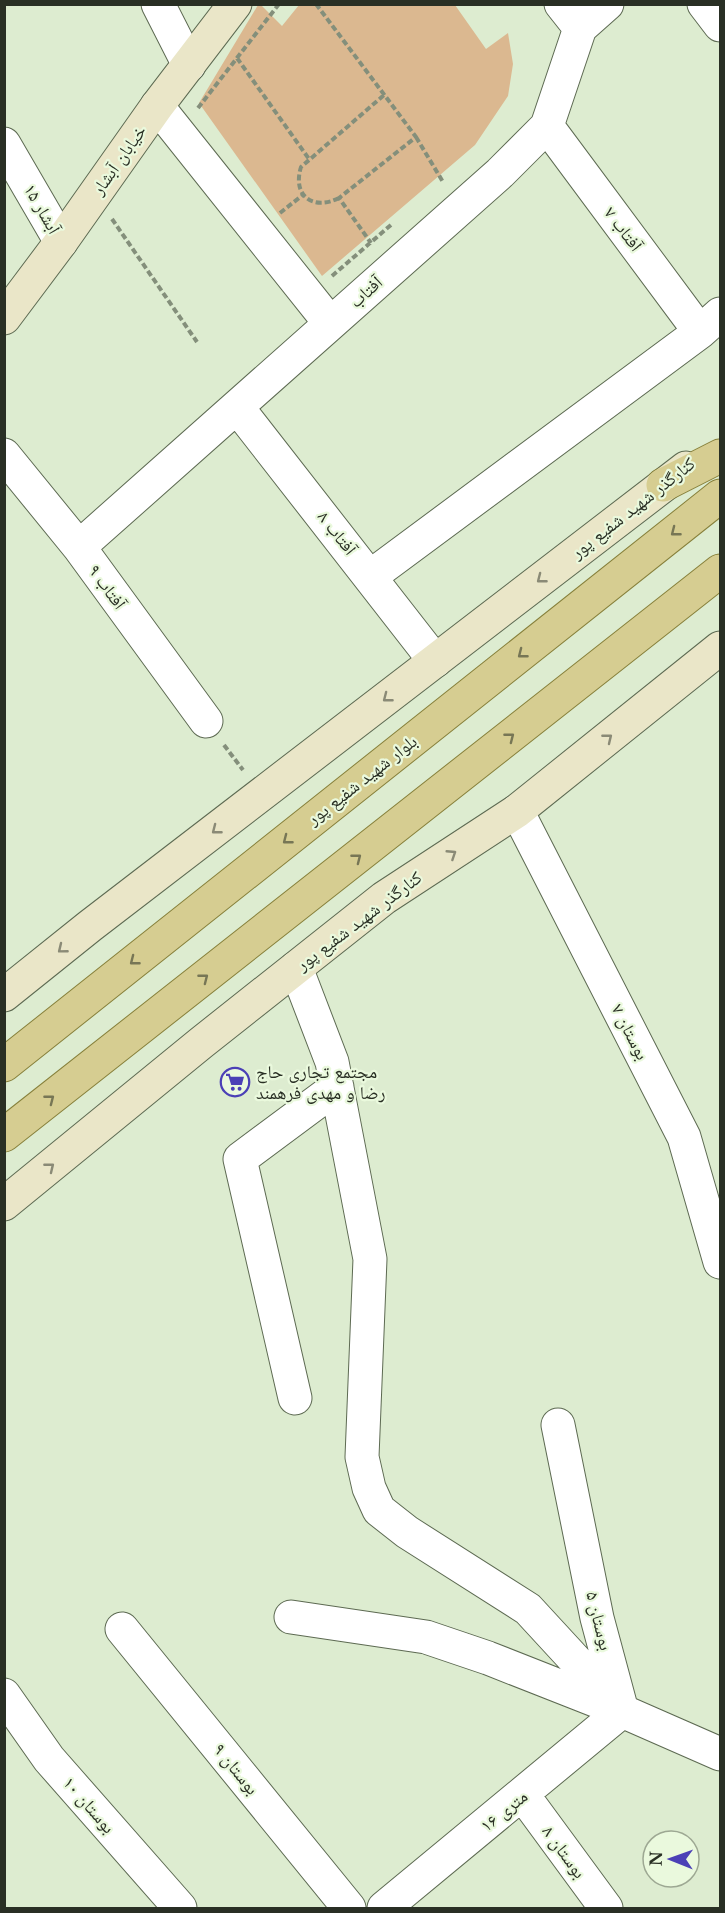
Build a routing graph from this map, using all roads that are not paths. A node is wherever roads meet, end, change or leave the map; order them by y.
1 (158, 4) edge
2 (235, 4) edge
3 (607, 4) edge
4 (704, 4) edge
5 (571, 16) edge
6 (720, 25) edge
7 (189, 65) junction
8 (157, 106) junction
9 (547, 126) junction
10 (4, 144) edge
11 (61, 242) junction
12 (4, 318) edge
13 (330, 323) junction
14 (710, 323) edge
15 (237, 406) junction
16 (720, 440) edge
17 (4, 456) edge
18 (720, 456) edge
19 (663, 485) junction
20 (720, 496) edge
21 (78, 547) junction
22 (720, 572) edge
23 (371, 576) junction
24 (720, 648) edge
25 (435, 661) junction
26 (206, 721) road end
27 (517, 811) junction
28 (296, 968) junction
29 (4, 995) edge
30 (4, 1065) edge
31 (337, 1088) junction
32 (4, 1135) edge
33 (4, 1204) edge
34 (720, 1262) edge
35 (295, 1398) dead end
36 (558, 1425) dead end
37 (291, 1617) dead end
38 (122, 1629) dead end
39 (4, 1695) edge
40 (622, 1711) junction
41 (720, 1754) edge
42 (523, 1795) junction
43 (180, 1908) edge
44 (349, 1908) edge
45 (384, 1908) edge
46 (606, 1908) edge

1 - 7 street
2 - 7 main road, خیابان آبشار
3 - 5 street, آفتاب
4 - 6 street
5 - 9 street, آفتاب
7 - 8 main road, خیابان آبشار
8 - 11 main road, خیابان آبشار
8 - 13 street
9 - 13 street, آفتاب
9 - 14 street, آفتاب ۷
10 - 11 street, آبشار ۱۵
11 - 12 main road, خیابان آبشار
13 - 15 street, آفتاب
14 - 23 street
15 - 21 street, آفتاب
15 - 23 street, آفتاب ۸
16 - 19 main road, کنارگذر شهید شفیع پور
17 - 21 street, آفتاب ۹
18 - 19 main road
19 -> 25 main road, کنارگذر شهید شفیع پور
20 -> 30 main road, بلوار شهید شفیع پور
21 - 26 street, آفتاب ۹
32 -> 22 main road
23 - 25 street, آفتاب ۸
27 -> 24 main road, کنارگذر شهید شفیع پور
25 -> 29 main road, کنارگذر شهید شفیع پور
28 -> 27 main road, کنارگذر شهید شفیع پور
27 - 34 street, بوستان ۷
28 - 31 street
33 -> 28 main road, کنارگذر شهید شفیع پور
31 - 35 street
31 - 40 street
36 - 40 street, بوستان ۵
37 - 40 street
38 - 44 street, بوستان ۹
39 - 43 street, بوستان ۱۰
40 - 41 street
40 - 42 street, ۱۶ متری
42 - 45 street, ۱۶ متری
42 - 46 street, بوستان ۸

